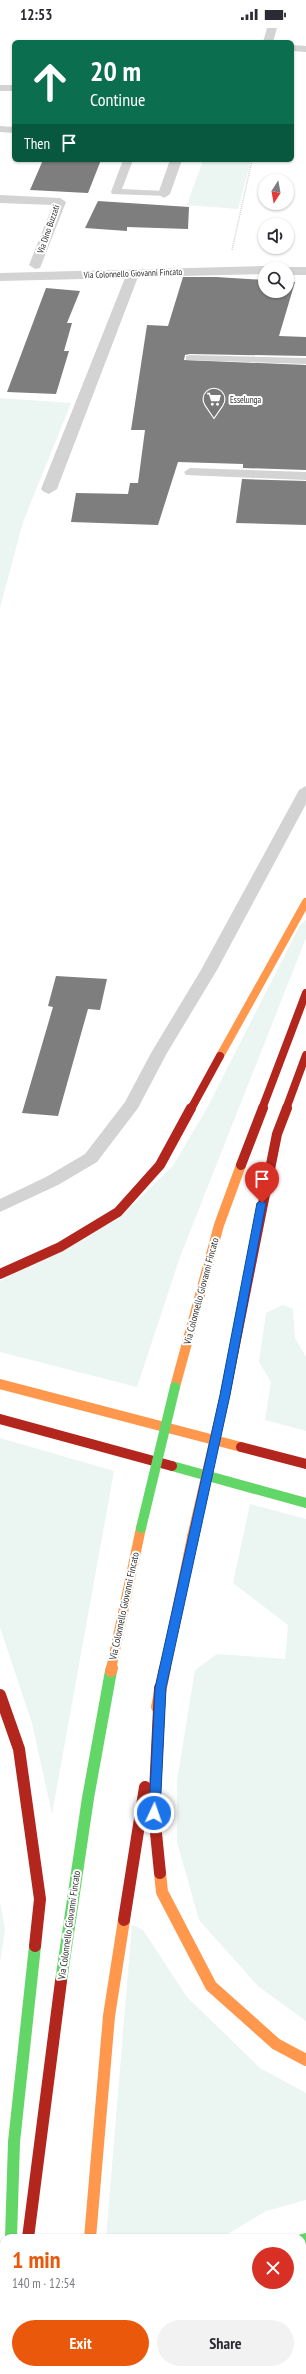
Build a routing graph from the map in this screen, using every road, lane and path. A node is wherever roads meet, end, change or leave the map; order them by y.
1 (272, 28) edge
2 (269, 40) edge
3 (294, 48) edge
4 (306, 48) edge
5 (0, 88) edge
6 (12, 88) edge
7 (7, 130) edge
8 (0, 142) edge
9 (127, 162) edge
10 (175, 162) edge
11 (252, 162) edge
12 (164, 194) joint
13 (0, 199) edge
14 (36, 265) dead end
15 (228, 270) junction
16 (258, 270) edge
17 (294, 271) edge
18 (306, 271) edge
19 (133, 273) junction
20 (0, 277) edge
21 (190, 358) dead end
22 (306, 361) edge
23 (190, 472) dead end
24 (306, 476) edge
25 (49, 489) dead end
26 (306, 790) edge
27 (306, 902) edge
28 (306, 993) edge
29 (306, 1055) edge
30 (0, 1206) edge
31 (0, 1274) edge
32 (0, 1384) edge
33 (0, 1419) edge
34 (306, 1464) edge
35 (306, 1503) edge
36 (160, 1688) junction
37 (0, 1696) edge
38 (306, 2060) edge
39 (12, 2234) edge
40 (29, 2234) edge
41 (90, 2234) edge

1 - 2 street
3 - 4 lane
5 - 6 street
7 - 8 street
9 - 12 lane
10 - 12 street
11 - 15 path
13 - 14 street, Via Dino Buzzati
15 - 16 street, Via Colonnello Giovanni Fincato
15 - 19 street, Via Colonnello Giovanni Fincato
17 - 18 street
19 - 20 street, Via Colonnello Giovanni Fincato
19 - 25 street
21 - 22 lane
23 - 24 lane
26 - 30 lane
27 - 31 main road
28 - 40 main road, Via Colonnello Giovanni Fincato, bridge
29 - 36 main road, bridge
32 - 34 main road
33 - 35 main road
36 - 38 main road
36 - 41 main road
37 - 39 main road

